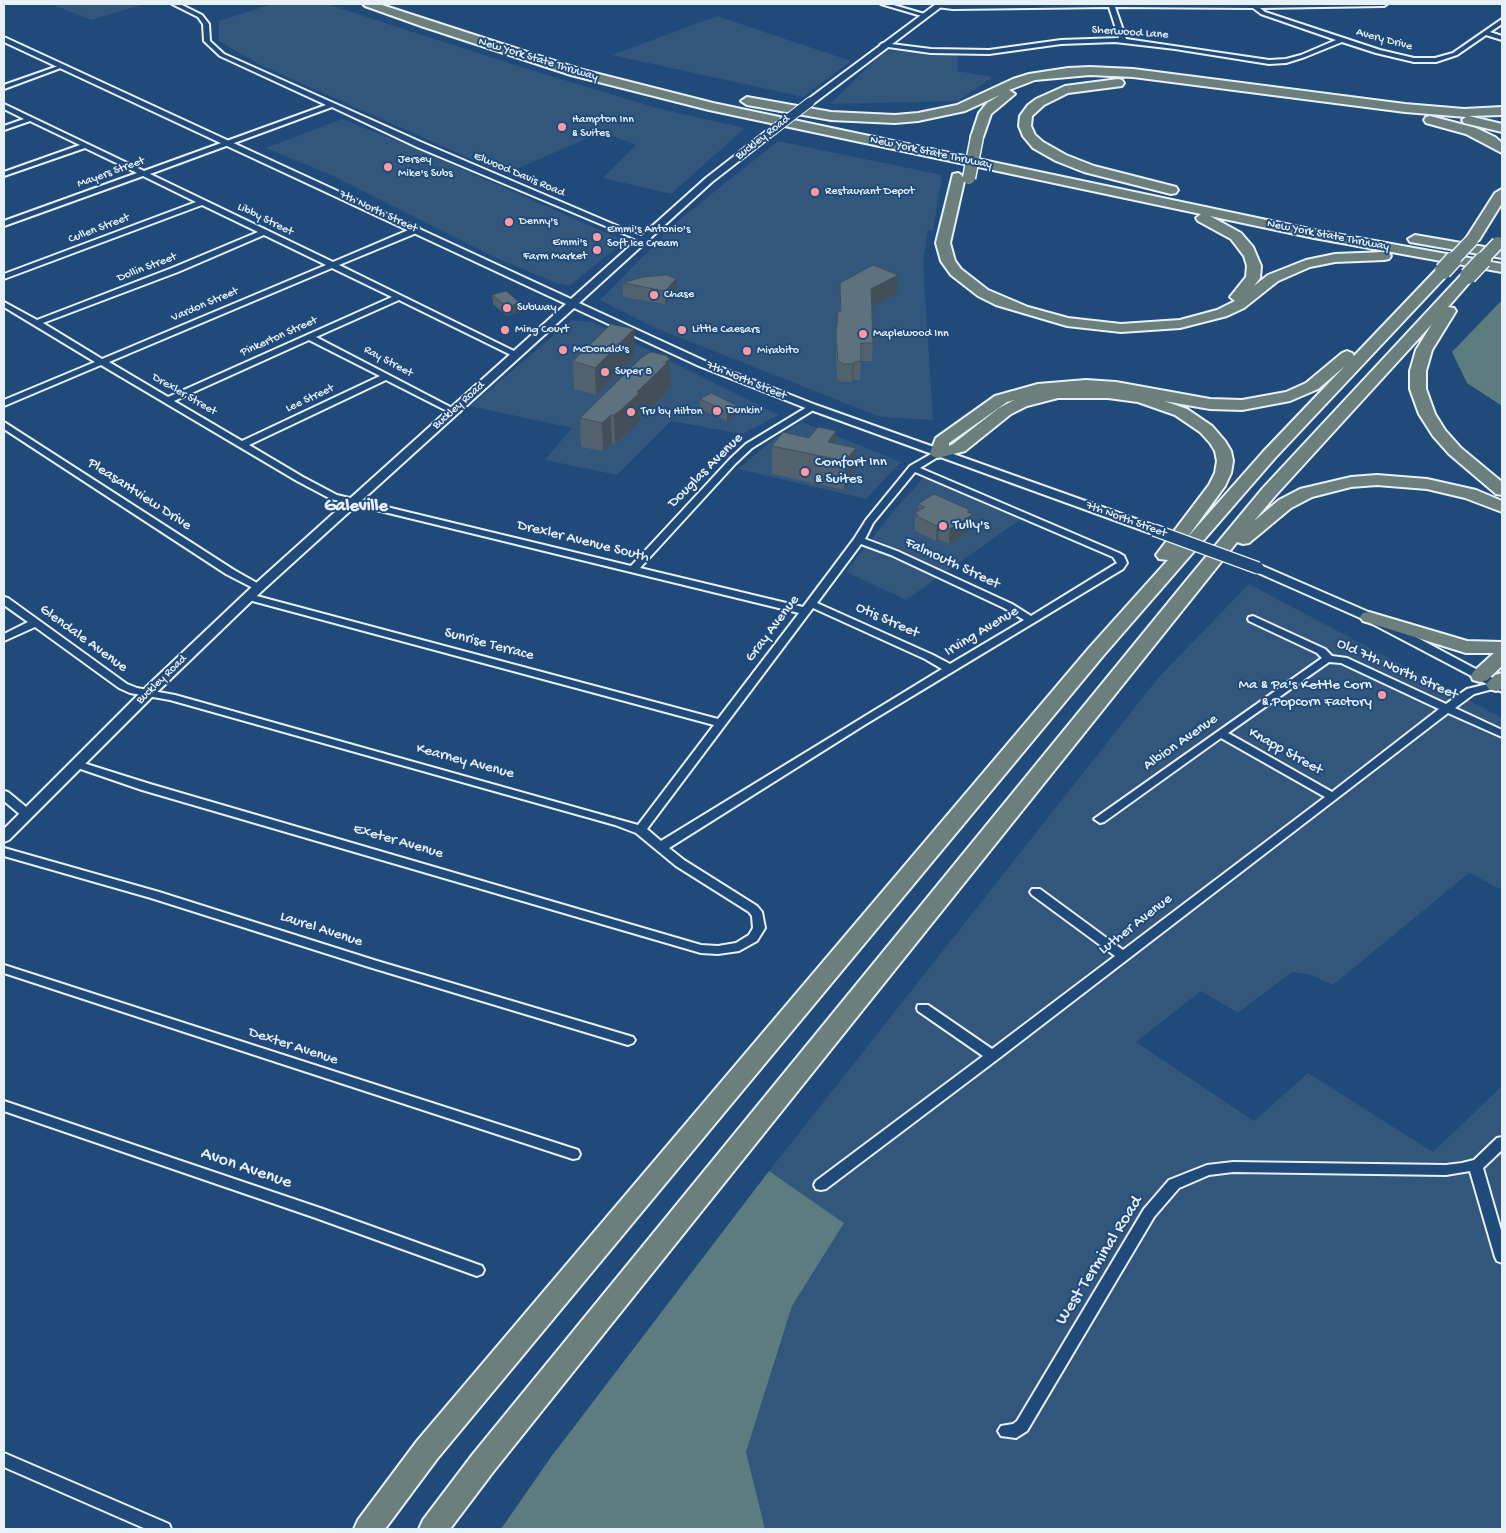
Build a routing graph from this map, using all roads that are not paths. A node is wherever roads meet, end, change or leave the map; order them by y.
1 (175, 4) edge
2 (369, 4) edge
3 (403, 4) edge
4 (884, 4) edge
5 (1384, 4) edge
6 (939, 5) edge
7 (1112, 5) edge
8 (1254, 7) junction
9 (925, 15) junction
10 (1502, 21) edge
11 (1485, 33) junction
12 (1502, 38) edge
13 (1341, 40) junction
14 (5, 41) edge
15 (1123, 41) junction
16 (884, 45) junction
17 (542, 48) dead end
18 (63, 66) junction
19 (4, 87) edge
20 (1005, 87) junction
21 (1230, 92) junction
22 (332, 105) junction
23 (4, 106) edge
24 (1356, 106) junction
25 (1502, 112) edge
26 (30, 119) junction
27 (4, 128) edge
28 (1502, 129) edge
29 (973, 136) junction
30 (226, 142) junction
31 (85, 146) junction
32 (1502, 149) edge
33 (142, 173) junction
34 (4, 174) edge
35 (964, 178) junction
36 (1105, 189) junction
37 (1175, 192) junction
38 (1502, 193) edge
39 (202, 202) junction
40 (1502, 210) edge
41 (1297, 216) dead end
42 (1326, 222) dead end
43 (4, 224) edge
44 (416, 230) junction
45 (265, 232) junction
46 (644, 239) junction
47 (1472, 240) junction
48 (1501, 245) edge
49 (332, 265) junction
50 (1502, 270) edge
51 (1468, 276) junction
52 (4, 277) edge
53 (1430, 285) junction
54 (399, 298) junction
55 (573, 303) junction
56 (4, 304) edge
57 (36, 323) junction
58 (310, 337) junction
59 (516, 354) junction
60 (102, 361) junction
61 (387, 376) junction
62 (168, 400) junction
63 (4, 402) edge
64 (812, 407) junction
65 (454, 411) junction
66 (4, 425) edge
67 (243, 444) junction
68 (938, 453) junction
69 (913, 468) junction
70 (1502, 490) edge
71 (353, 502) junction
72 (1502, 508) edge
73 (859, 540) junction
74 (633, 570) junction
75 (1196, 580) junction
76 (259, 587) junction
77 (248, 597) junction
78 (4, 600) edge
79 (808, 608) junction
80 (1370, 617) junction
81 (1253, 619) dead end
82 (1031, 620) junction
83 (35, 623) junction
84 (4, 638) edge
85 (1502, 648) edge
86 (1502, 656) edge
87 (1329, 659) junction
88 (950, 669) junction
89 (1490, 684) edge
90 (148, 693) junction
91 (1062, 693) junction
92 (1447, 709) junction
93 (721, 722) junction
94 (1222, 734) junction
95 (1502, 734) edge
96 (76, 764) junction
97 (4, 795) edge
98 (1333, 797) junction
99 (27, 814) junction
100 (1100, 819) dead end
101 (640, 830) junction
102 (4, 837) edge
103 (661, 847) junction
104 (4, 852) edge
105 (1036, 892) dead end
106 (753, 909) joint
107 (1123, 956) junction
108 (4, 968) edge
109 (923, 1008) dead end
110 (628, 1040) dead end
111 (993, 1056) junction
112 (4, 1106) edge
113 (1502, 1142) edge
114 (573, 1154) dead end
115 (1474, 1165) junction
116 (821, 1186) dead end
117 (1502, 1257) edge
118 (476, 1270) dead end
119 (1006, 1431) dead end
120 (4, 1460) edge
121 (163, 1529) edge
122 (368, 1529) edge
123 (433, 1529) edge

1 - 22 street, Elwood Davis Road
2 - 36 highway, New York State Thruway
3 - 17 highway, New York State Thruway
4 - 9 street
5 - 8 street
6 - 7 street
6 - 9 street, Buckley Road
7 - 8 street
7 - 15 street
8 - 13 street, Avery Drive
9 - 16 street, Buckley Road
10 - 11 street, Avery Drive
11 - 12 street
11 - 13 street, Avery Drive
13 - 15 street, Sherwood Lane
14 - 18 street, 7th North Street
15 - 16 street, Sherwood Lane
16 - 46 street, Buckley Road, bridge
18 - 19 street
18 - 30 street, 7th North Street
20 - 24 highway
20 - 29 highway
20 - 37 highway, New York State Thruway
21 - 24 highway
21 - 29 highway
21 - 37 highway
22 - 30 street
22 - 46 street, Elwood Davis Road
23 - 26 street, Libby Street
24 - 25 highway
24 - 28 highway
24 - 32 highway
26 - 27 street
26 - 31 street, Libby Street
29 - 35 highway, bridge
30 - 33 street, Mayers Street
30 - 44 street, 7th North Street
31 - 33 street, Libby Street
31 - 34 street
33 - 39 street, Libby Street
33 - 43 street, Mayers Street
35 - 36 highway
35 - 50 highway
36 - 50 highway, New York State Thruway
37 - 41 highway, New York State Thruway
38 - 47 highway
39 - 45 street, Libby Street
39 - 52 street, Cullen Street
40 - 47 highway
42 - 48 highway, New York State Thruway
44 - 49 street, Vardon Street
44 - 55 street, 7th North Street
45 - 49 street, Libby Street
45 - 57 street, Dollin Street
46 - 55 street, Buckley Road
47 - 53 highway, bridge
48 - 51 highway, bridge
49 - 54 street, Libby Street
49 - 60 street, Vardon Street
51 - 70 highway
51 - 75 highway
53 - 68 highway
53 - 91 highway
54 - 58 street, Pinkerton Street
54 - 59 street, Libby Street
55 - 59 street, Buckley Road
55 - 64 street, 7th North Street
56 - 57 street, Drexler Street
57 - 60 street, Drexler Street
58 - 61 street, Ray Street
58 - 62 street, Pinkerton Street
59 - 65 street, Buckley Road
60 - 62 street, Drexler Street
60 - 63 street, Vardon Street
61 - 65 street, Ray Street
61 - 67 street, Lee Street
62 - 67 street, Drexler Street
64 - 68 street, 7th North Street
64 - 74 street, Douglas Avenue
65 - 71 street, Buckley Road
66 - 76 street, Pleasantview Drive
67 - 71 street, Drexler Street
68 - 69 street, Gray Avenue
68 - 80 street, 7th North Street, bridge
68 - 91 highway
69 - 73 street, Gray Avenue
69 - 82 street, Irving Avenue
71 - 74 street, Drexler Avenue South
71 - 76 street, Buckley Road
72 - 75 highway
73 - 79 street, Gray Avenue
73 - 82 street, Falmouth Street
74 - 79 street, Drexler Avenue South
75 - 123 highway
76 - 77 street, Buckley Road
77 - 90 street, Buckley Road
77 - 93 street, Sunrise Terrace
78 - 83 street, Glendale Avenue
79 - 88 street, Otis Street
79 - 93 street, Gray Avenue
80 - 85 highway
80 - 89 street, 7th North Street
81 - 87 street, Old 7th North Street
82 - 88 street, Irving Avenue
83 - 84 street
83 - 90 street, Glendale Avenue
86 - 89 highway
87 - 92 street, Old 7th North Street
87 - 94 street, Albion Avenue
88 - 103 street, Irving Avenue
89 - 92 street, Luther Avenue
90 - 96 street, Buckley Road
90 - 101 street, Kearney Avenue
91 - 122 highway
92 - 95 street, Old 7th North Street
92 - 98 street, Luther Avenue
93 - 101 street, Gray Avenue
94 - 98 street, Knapp Street
94 - 100 street, Albion Avenue
96 - 99 street, Buckley Road
96 - 106 street, Exeter Avenue
97 - 99 street
98 - 107 street, Luther Avenue
99 - 102 street, Buckley Road
101 - 103 street, Kearney Avenue
103 - 106 street, Kearney Avenue
104 - 110 street, Laurel Avenue
105 - 107 street
107 - 111 street, Luther Avenue
108 - 114 street, Dexter Avenue
109 - 111 street
111 - 116 street, Luther Avenue
112 - 118 street, Avon Avenue
113 - 115 street
115 - 117 street
115 - 119 street, West Terminal Road
120 - 121 street

